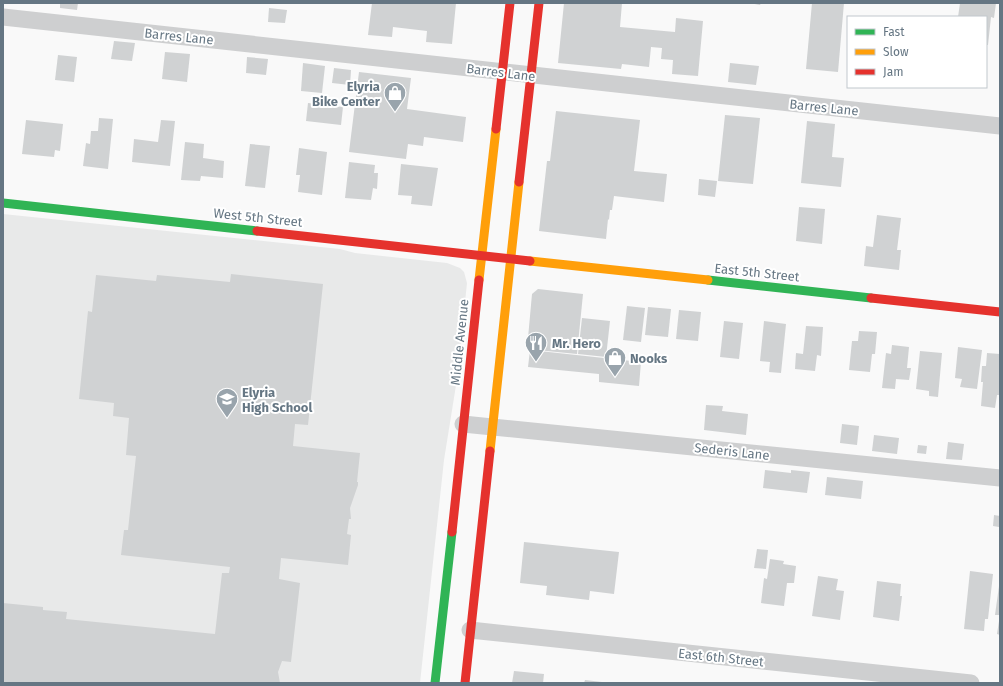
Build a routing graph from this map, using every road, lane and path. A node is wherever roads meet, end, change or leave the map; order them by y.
1 (510, 3) edge
2 (539, 3) edge
3 (3, 17) edge
4 (502, 72) junction
5 (531, 75) junction
6 (1000, 126) edge
7 (3, 203) edge
8 (482, 255) junction
9 (510, 258) junction
10 (1000, 312) edge
11 (463, 424) junction
12 (493, 427) junction
13 (1000, 478) edge
14 (470, 630) junction
15 (435, 683) edge
16 (465, 683) edge
17 (971, 683) edge

1 - 4 main road, Middle Avenue
2 - 5 main road
3 - 4 street, Barres Lane
4 - 5 street, Barres Lane
4 - 8 main road, Middle Avenue
5 - 6 street, Barres Lane
5 - 9 main road
7 - 8 main road, West 5th Street
8 - 9 main road, West 5th Street
8 - 11 main road, Middle Avenue
9 - 10 main road, East 5th Street
9 - 12 main road
11 - 12 street, Sederis Lane
11 - 15 main road, Middle Avenue
12 - 13 street, Sederis Lane
12 - 14 main road
14 - 16 main road
14 - 17 street, East 6th Street

